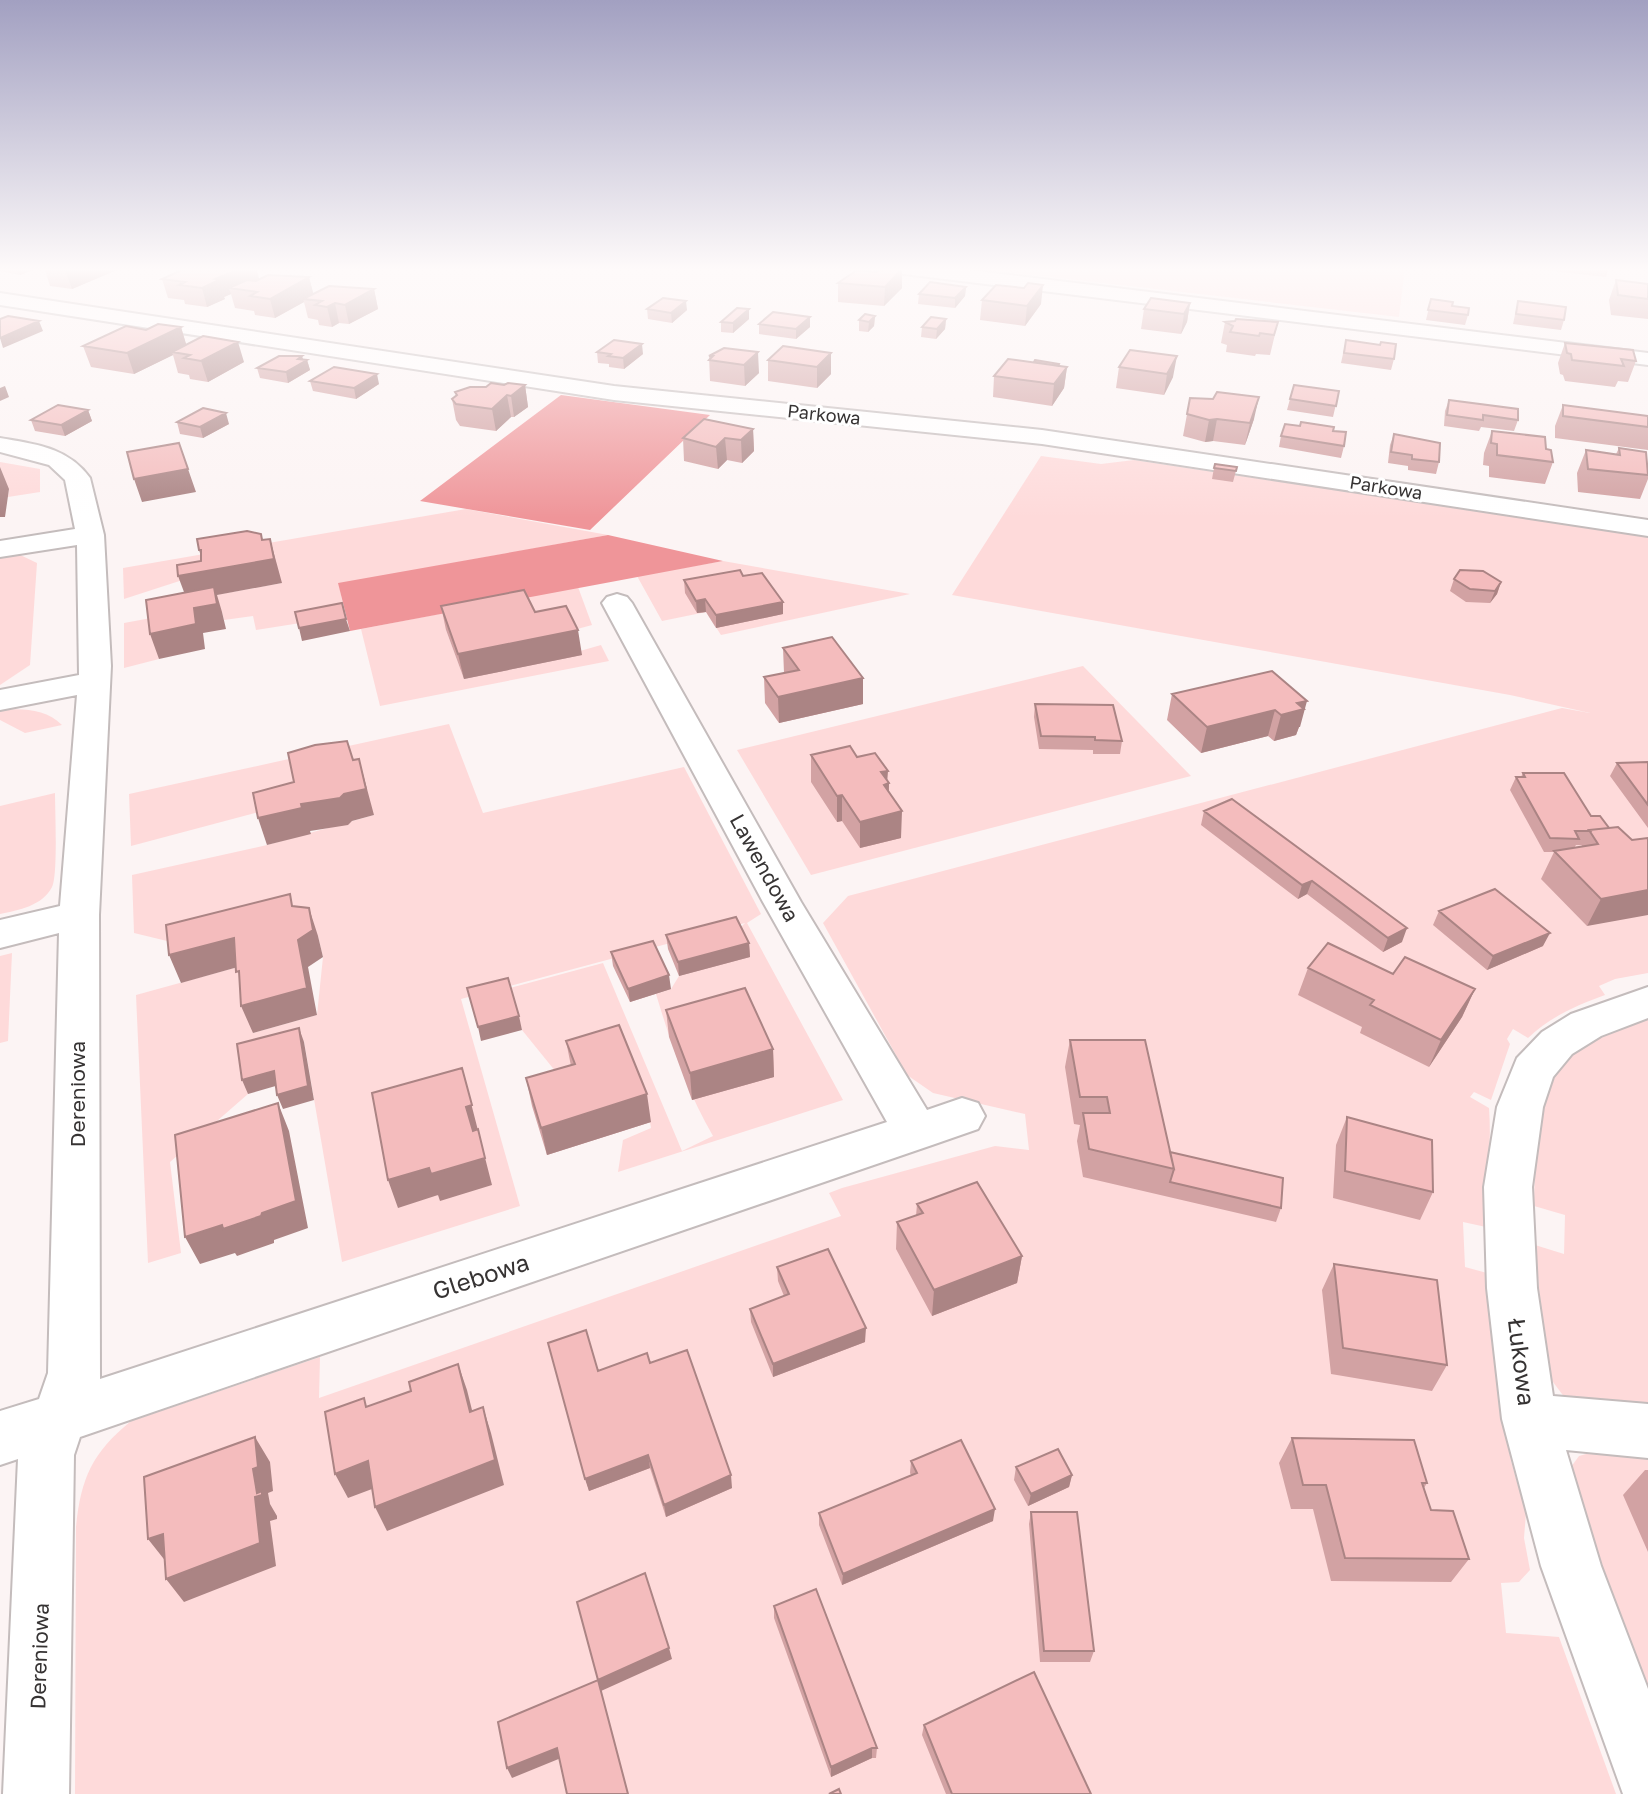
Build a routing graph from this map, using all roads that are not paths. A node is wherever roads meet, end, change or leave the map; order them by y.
1 (336, 351) edge
2 (1580, 351) edge
3 (1648, 359) edge
4 (5, 447) edge
5 (1648, 527) edge
6 (90, 534) junction
7 (0, 549) edge
8 (617, 603) dead end
9 (94, 682) junction
10 (0, 700) edge
11 (79, 915) junction
12 (0, 934) edge
13 (1648, 1002) edge
14 (962, 1116) dead end
15 (916, 1132) junction
16 (61, 1417) junction
17 (1529, 1419) junction
18 (1648, 1431) edge
19 (0, 1437) edge
20 (1648, 1775) edge
21 (36, 1794) edge

1 - 5 street, Parkowa
2 - 3 street
4 - 6 street, Dereniowa
6 - 7 street
6 - 9 street, Dereniowa
8 - 15 street, Lawendowa
9 - 10 street
9 - 11 street, Dereniowa
11 - 12 street
11 - 16 street, Dereniowa
13 - 17 street, Łukowa
14 - 15 street, Glebowa
15 - 16 street, Glebowa
16 - 19 street, Glebowa
16 - 21 street, Dereniowa
17 - 18 street
17 - 20 street, Łukowa

